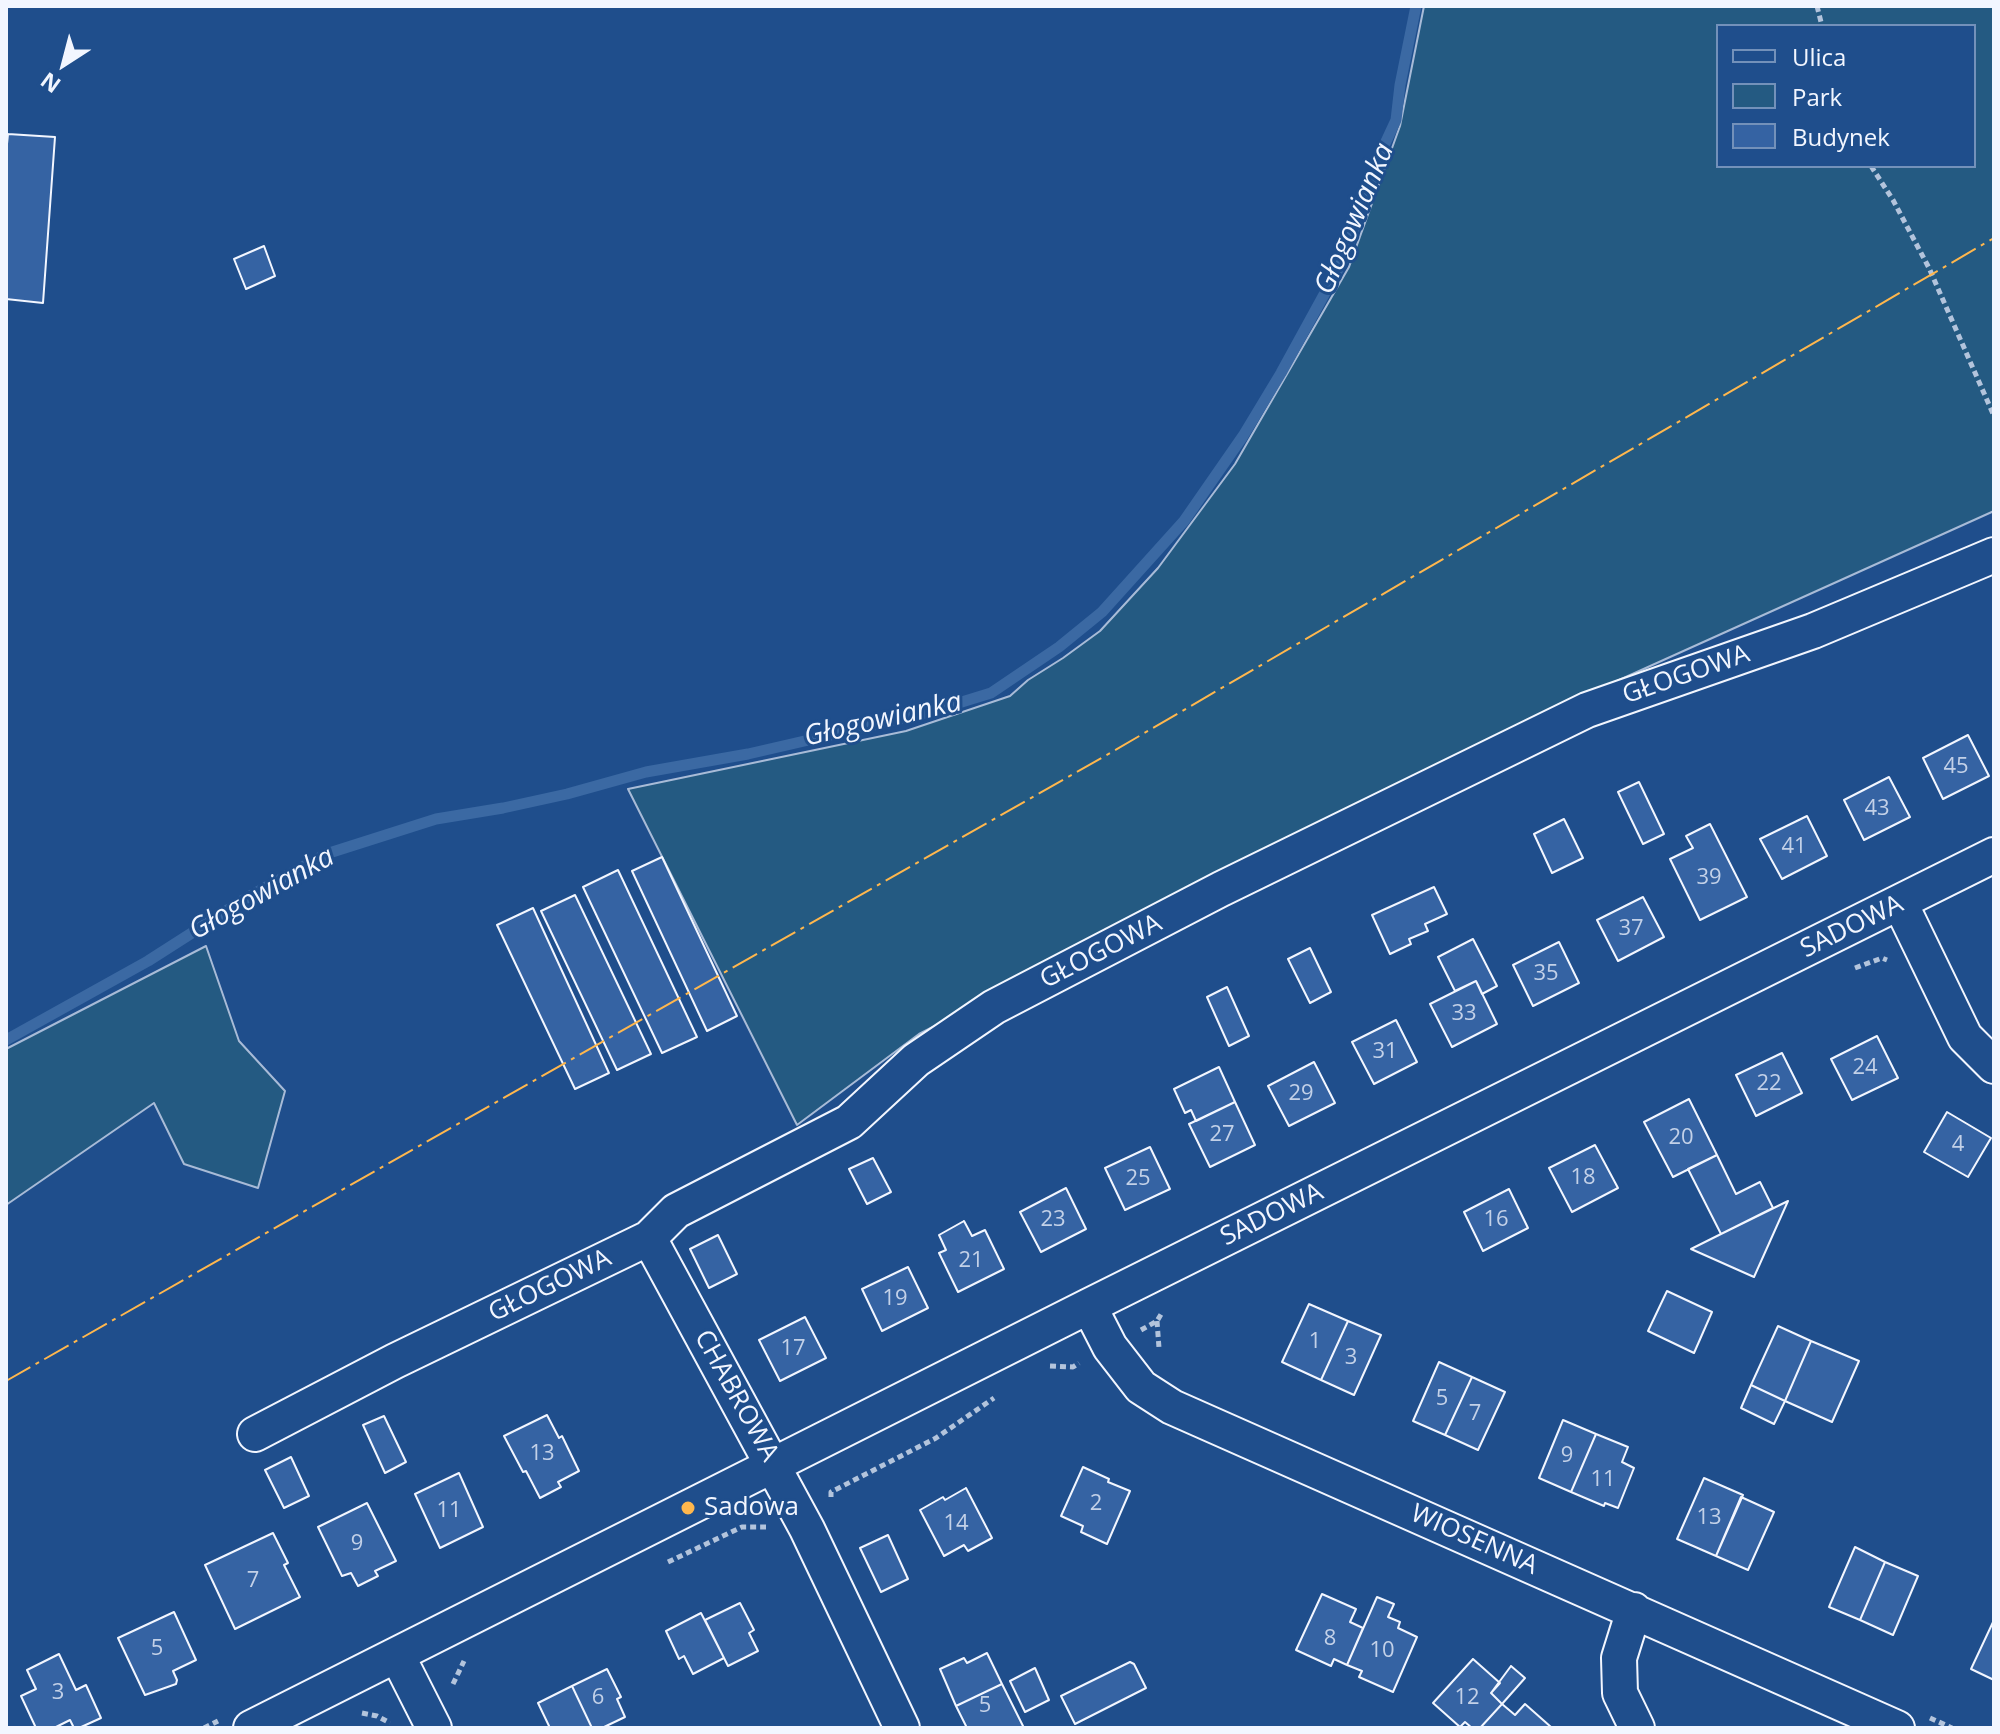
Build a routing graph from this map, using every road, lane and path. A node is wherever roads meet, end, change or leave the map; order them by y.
1 (1872, 168) edge
2 (1994, 416) edge
3 (1994, 555) edge
4 (1994, 855) edge
5 (1900, 903) junction
6 (1994, 1066) edge
7 (649, 1238) junction
8 (1089, 1306) junction
9 (255, 1434) dead end
10 (936, 1438) dead end
11 (774, 1464) junction
12 (807, 1529) junction
13 (658, 1567) dead end
14 (1634, 1610) junction
15 (397, 1655) junction
16 (478, 1655) dead end
17 (449, 1693) dead end
18 (356, 1713) dead end
19 (396, 1727) edge
20 (251, 1728) edge
21 (434, 1728) edge
22 (902, 1728) edge
23 (1637, 1728) edge
24 (1897, 1728) edge

1 - 2 path
3 - 7 street, GŁOGOWA
4 - 5 street, SADOWA
5 - 6 street
5 - 8 street, SADOWA
7 - 9 street, GŁOGOWA
7 - 11 street, CHABROWA
8 - 11 street, SADOWA
8 - 14 street, WIOSENNA
10 - 12 path
11 - 12 street, CHABROWA
11 - 15 street, SADOWA
12 - 13 path
12 - 22 street, CHABROWA
14 - 23 street
14 - 24 street, WIOSENNA
15 - 20 street, SADOWA
15 - 21 street
16 - 17 path
18 - 19 path

